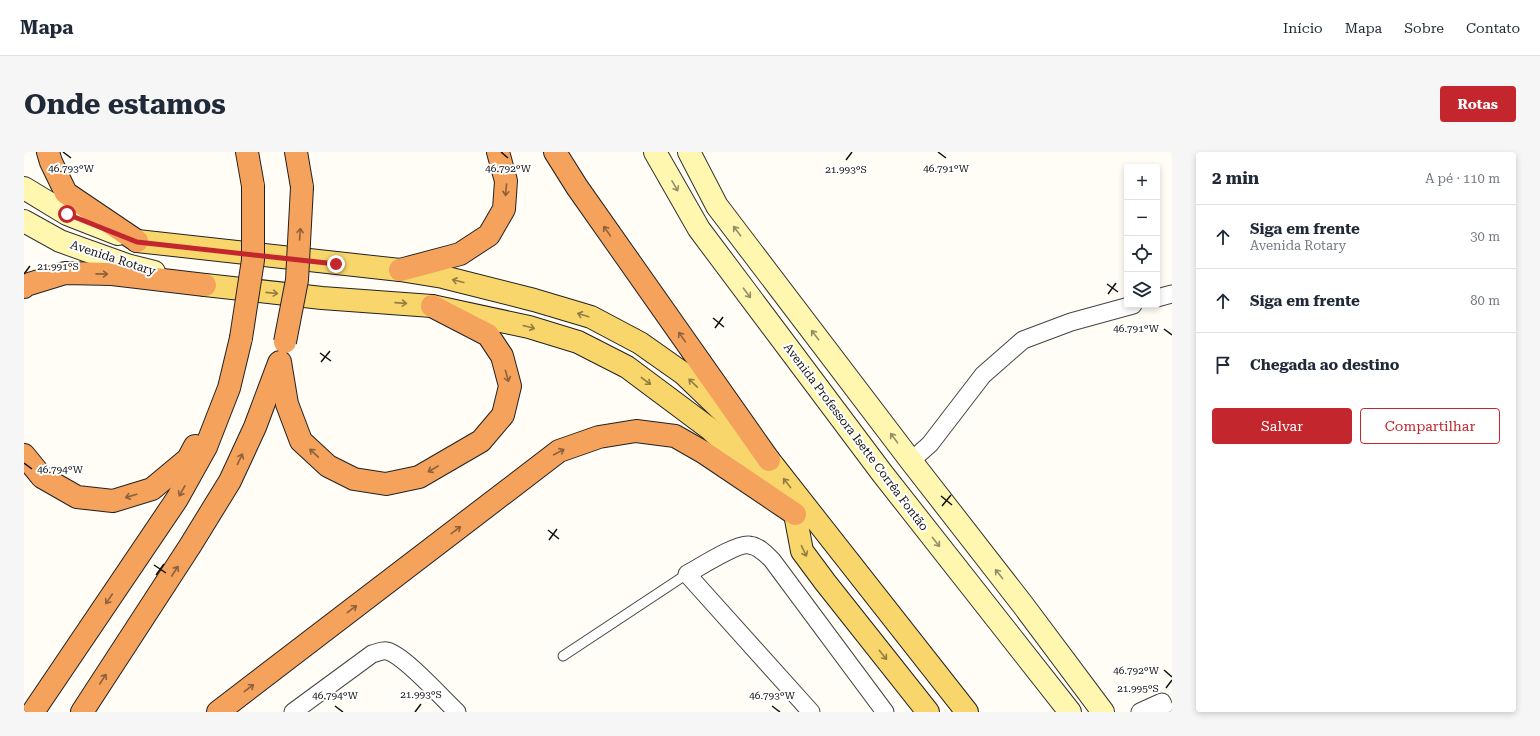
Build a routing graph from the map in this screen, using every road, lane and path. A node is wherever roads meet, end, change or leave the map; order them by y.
1 (48, 152) edge
2 (247, 152) edge
3 (296, 152) edge
4 (498, 152) edge
5 (555, 152) edge
6 (656, 152) edge
7 (689, 152) edge
8 (24, 188) edge
9 (24, 220) edge
10 (137, 242) junction
11 (400, 270) junction
12 (205, 285) junction
13 (24, 287) edge
14 (1172, 294) edge
15 (1160, 297) edge
16 (432, 306) junction
17 (1124, 307) edge
18 (282, 352) junction
19 (229, 388) junction
20 (24, 455) edge
21 (769, 460) junction
22 (911, 461) junction
23 (795, 514) junction
24 (687, 574) junction
25 (1023, 605) junction
26 (999, 622) junction
27 (563, 656) dead end
28 (1167, 704) edge
29 (33, 712) edge
30 (82, 712) edge
31 (218, 712) edge
32 (294, 712) edge
33 (457, 712) edge
34 (811, 712) edge
35 (885, 712) edge
36 (928, 712) edge
37 (955, 712) edge
38 (967, 712) edge
39 (1070, 712) edge
40 (1103, 712) edge
41 (1140, 712) edge

1 - 10 highway
2 - 19 highway, bridge
18 -> 3 highway, bridge
4 -> 11 highway
21 -> 5 highway
6 -> 26 main road, Avenida Professora Isette Corrêa Fontão
22 -> 7 main road
8 - 10 main road, Avenida Rotary
9 - 12 main road, Avenida Rotary
10 - 11 main road
21 -> 11 main road
13 -> 12 highway
12 -> 16 main road
14 - 15 street
16 -> 18 highway
16 -> 23 main road
17 - 22 street
30 -> 18 highway
19 -> 20 highway
19 -> 29 highway
38 -> 21 main road
25 -> 22 main road
31 -> 23 highway
23 -> 36 main road
23 - 37 main road
24 - 27 lane
24 - 34 street
24 - 35 street
25 - 26 main road
25 - 40 main road
26 - 39 main road, Avenida Professora Isette Corrêa Fontão
28 - 41 street
32 - 33 street

